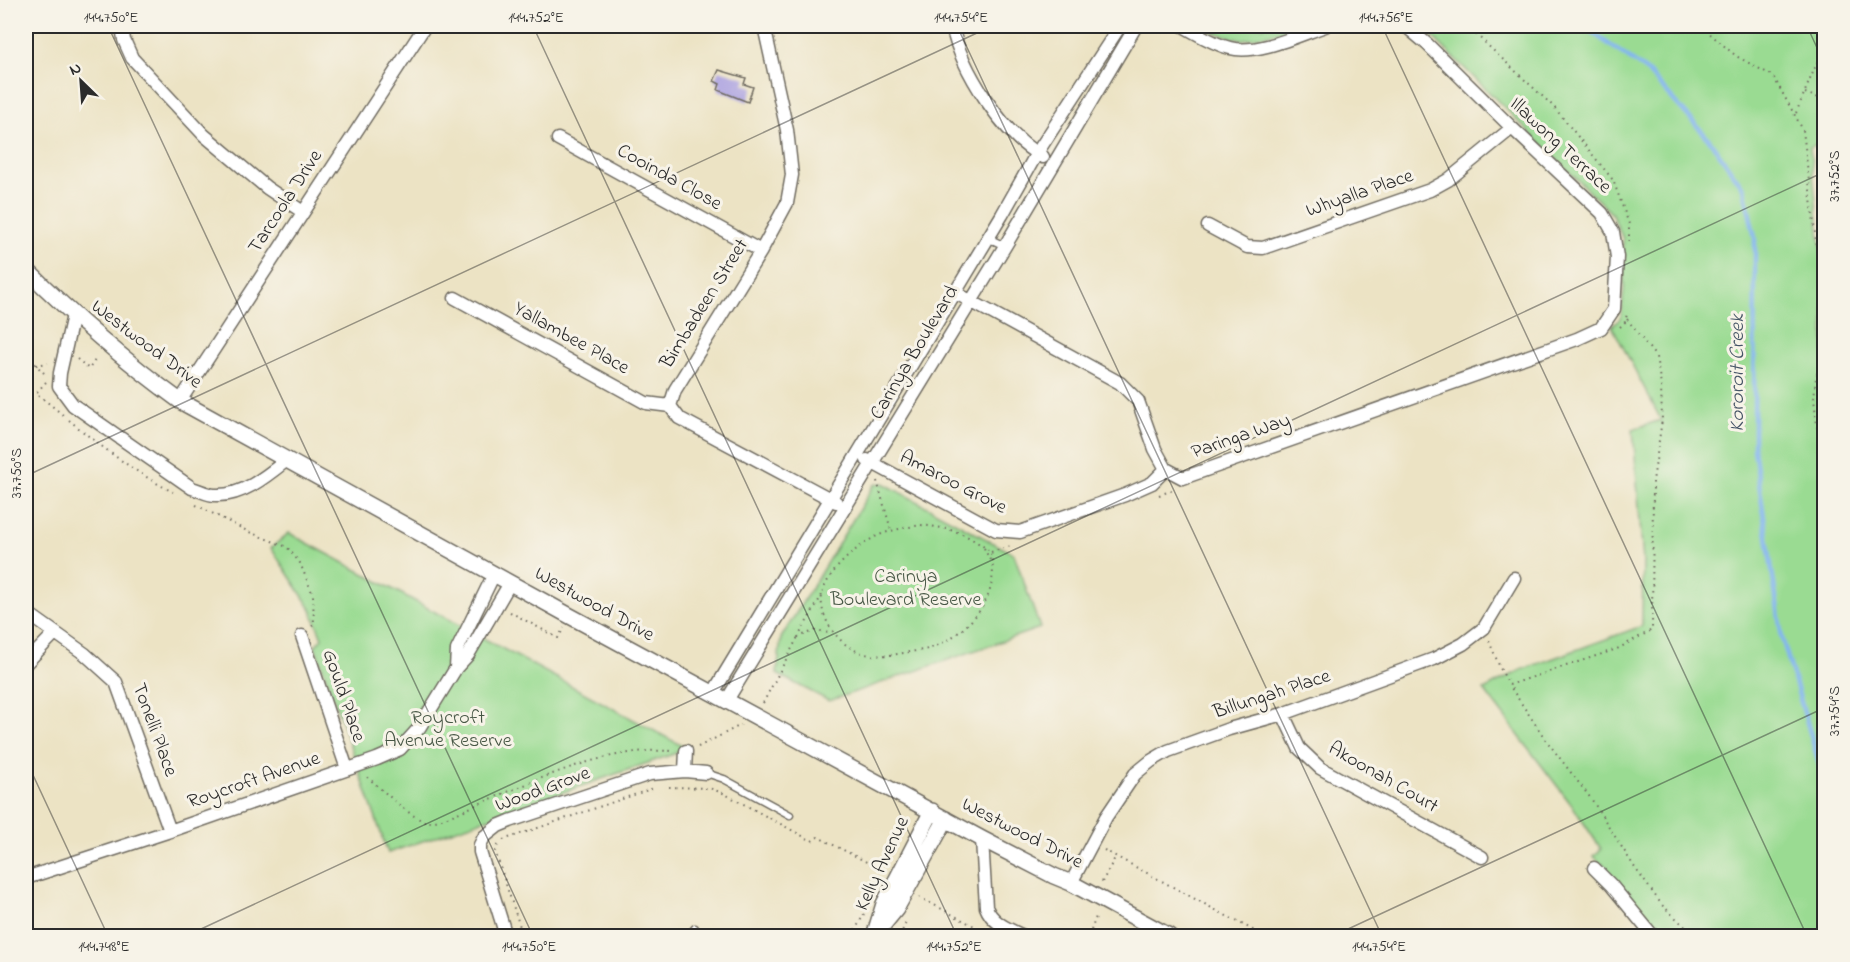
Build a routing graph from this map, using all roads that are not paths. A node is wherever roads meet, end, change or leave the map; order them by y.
1 (121, 26) edge
2 (425, 26) edge
3 (764, 26) edge
4 (952, 26) edge
5 (1120, 26) edge
6 (1136, 26) edge
7 (1183, 26) edge
8 (1325, 26) edge
9 (1402, 26) edge
10 (1088, 74) junction
11 (1102, 83) junction
12 (1512, 128) junction
13 (558, 139) dead end
14 (1037, 153) junction
15 (1054, 162) junction
16 (303, 212) junction
17 (1002, 214) junction
18 (1019, 223) junction
19 (1208, 226) dead end
20 (988, 238) junction
21 (1005, 246) junction
22 (761, 251) junction
23 (26, 270) edge
24 (954, 292) junction
25 (455, 298) dead end
26 (970, 301) junction
27 (73, 315) junction
28 (1601, 328) joint
29 (903, 376) junction
30 (920, 383) junction
31 (180, 401) junction
32 (670, 406) junction
33 (857, 453) junction
34 (288, 459) junction
35 (872, 463) junction
36 (1166, 469) junction
37 (830, 498) junction
38 (845, 506) junction
39 (796, 554) junction
40 (810, 562) junction
41 (495, 574) junction
42 (1514, 578) dead end
43 (510, 583) junction
44 (26, 612) edge
45 (759, 616) junction
46 (772, 626) junction
47 (55, 633) junction
48 (302, 636) dead end
49 (26, 663) edge
50 (456, 668) junction
51 (720, 697) junction
52 (1283, 714) junction
53 (686, 751) road end
54 (347, 770) junction
55 (685, 771) junction
56 (706, 773) joint
57 (932, 811) junction
58 (790, 815) dead end
59 (946, 819) junction
60 (171, 831) junction
61 (982, 839) junction
62 (1482, 857) dead end
63 (1594, 868) dead end
64 (26, 878) edge
65 (1071, 883) junction
66 (695, 928) dead end
67 (506, 936) edge
68 (688, 936) edge
69 (874, 936) edge
70 (1023, 936) edge
71 (1170, 936) edge
72 (1653, 936) edge

1 - 16 street
2 - 16 street, Tarcoola Drive
3 - 22 street, Bimbadeen Street
4 - 14 street
5 - 10 street, Carinya Boulevard
6 - 11 street, Carinya Boulevard
7 - 8 street
9 - 12 street, Illawong Terrace
10 - 11 lane
10 - 14 street, Carinya Boulevard
11 - 15 street, Carinya Boulevard
12 - 19 street, Whyalla Place
12 - 28 street, Illawong Terrace
13 - 22 street, Cooinda Close
14 - 15 street
14 - 17 street, Carinya Boulevard
15 - 18 street, Carinya Boulevard
16 - 31 street, Tarcoola Drive
17 - 18 lane
17 - 20 street, Carinya Boulevard
18 - 21 street, Carinya Boulevard
20 - 21 lane
20 - 24 street, Carinya Boulevard
21 - 26 street, Carinya Boulevard
22 - 32 street, Bimbadeen Street
23 - 27 street, Westwood Drive
24 - 26 street
24 - 29 street, Carinya Boulevard
25 - 32 street, Yallambee Place
26 - 30 street, Carinya Boulevard
26 - 36 street
27 - 31 street, Westwood Drive
27 - 34 street
28 - 36 street, Paringa Way
29 - 30 lane
29 - 33 street, Carinya Boulevard
30 - 35 street, Carinya Boulevard
31 - 34 street, Westwood Drive
32 - 37 street
33 - 35 street, Amaroo Grove
33 - 37 street, Carinya Boulevard
34 - 41 street, Westwood Drive
35 - 36 street, Amaroo Grove
35 - 38 street, Carinya Boulevard
37 - 38 street
37 - 39 street, Carinya Boulevard
38 - 40 street, Carinya Boulevard
39 - 40 lane
39 - 45 street, Carinya Boulevard
40 - 46 street, Carinya Boulevard
41 - 43 street, Westwood Drive
41 - 50 street, Roycroft Avenue
42 - 52 street, Billungah Place
43 - 50 street, Roycroft Avenue
43 - 51 street, Westwood Drive
44 - 47 street, Tonelli Place
45 - 46 lane
45 - 51 street, Carinya Boulevard
46 - 51 street, Carinya Boulevard
47 - 49 street
47 - 60 street, Tonelli Place
48 - 54 street, Gould Place
50 - 54 street, Roycroft Avenue
51 - 57 street, Westwood Drive
52 - 62 street, Akoonah Court
52 - 65 street, Billungah Place
53 - 55 street
54 - 60 street, Roycroft Avenue
55 - 56 street, Wood Grove
55 - 67 street, Wood Grove
56 - 58 lane, Wood Grove
57 - 59 street, Westwood Drive
57 - 69 street, Kelly Avenue
59 - 61 street, Westwood Drive
59 - 69 street, Kelly Avenue
60 - 64 street, Roycroft Avenue
61 - 65 street, Westwood Drive
61 - 70 street
63 - 72 street
65 - 71 street, Westwood Drive
66 - 68 lane

